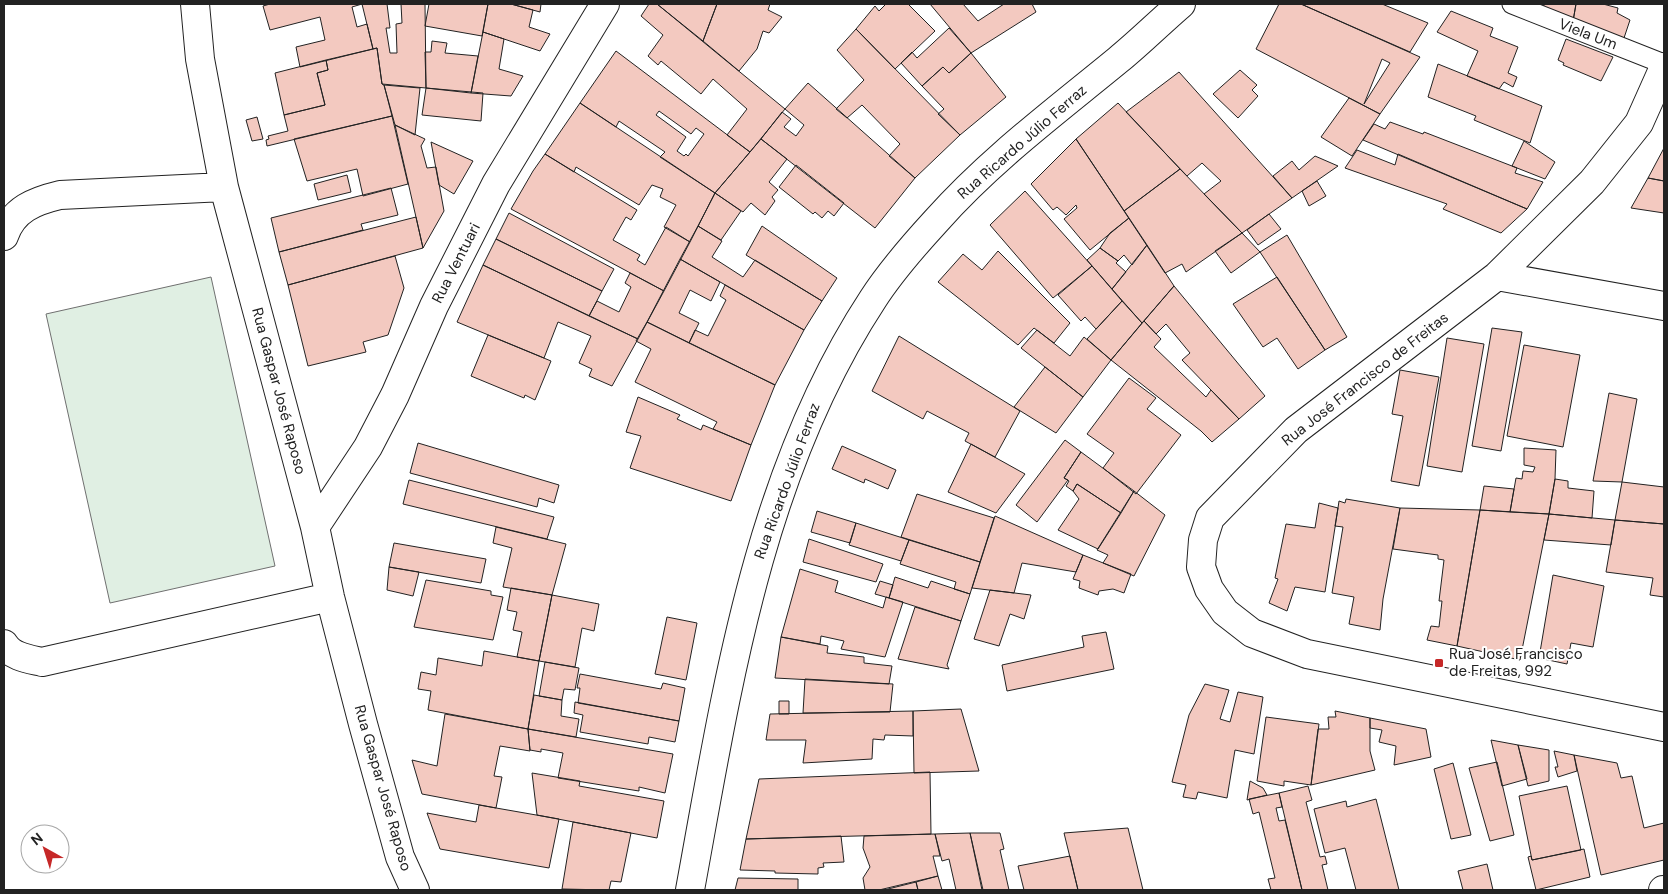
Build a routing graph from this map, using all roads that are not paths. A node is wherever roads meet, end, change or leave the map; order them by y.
1 (195, 4) edge
2 (605, 4) edge
3 (1181, 4) edge
4 (1512, 4) edge
5 (1664, 65) edge
6 (224, 187) junction
7 (4, 236) edge
8 (1497, 276) junction
9 (1664, 306) edge
10 (315, 527) junction
11 (330, 597) junction
12 (4, 644) edge
13 (1664, 727) edge
14 (415, 890) edge
15 (690, 890) edge

1 - 6 street, Rua Gaspar José Raposo
2 - 10 street, Rua Ventuari
3 - 15 street, Rua Ricardo Júlio Ferraz
4 - 5 lane, Viela Um
5 - 8 street, Rua José Francisco de Freitas
6 - 7 street
6 - 10 street, Rua Gaspar José Raposo
8 - 9 street
8 - 13 street, Rua José Francisco de Freitas
10 - 11 street, Rua Gaspar José Raposo
11 - 12 street
11 - 14 street, Rua Gaspar José Raposo

